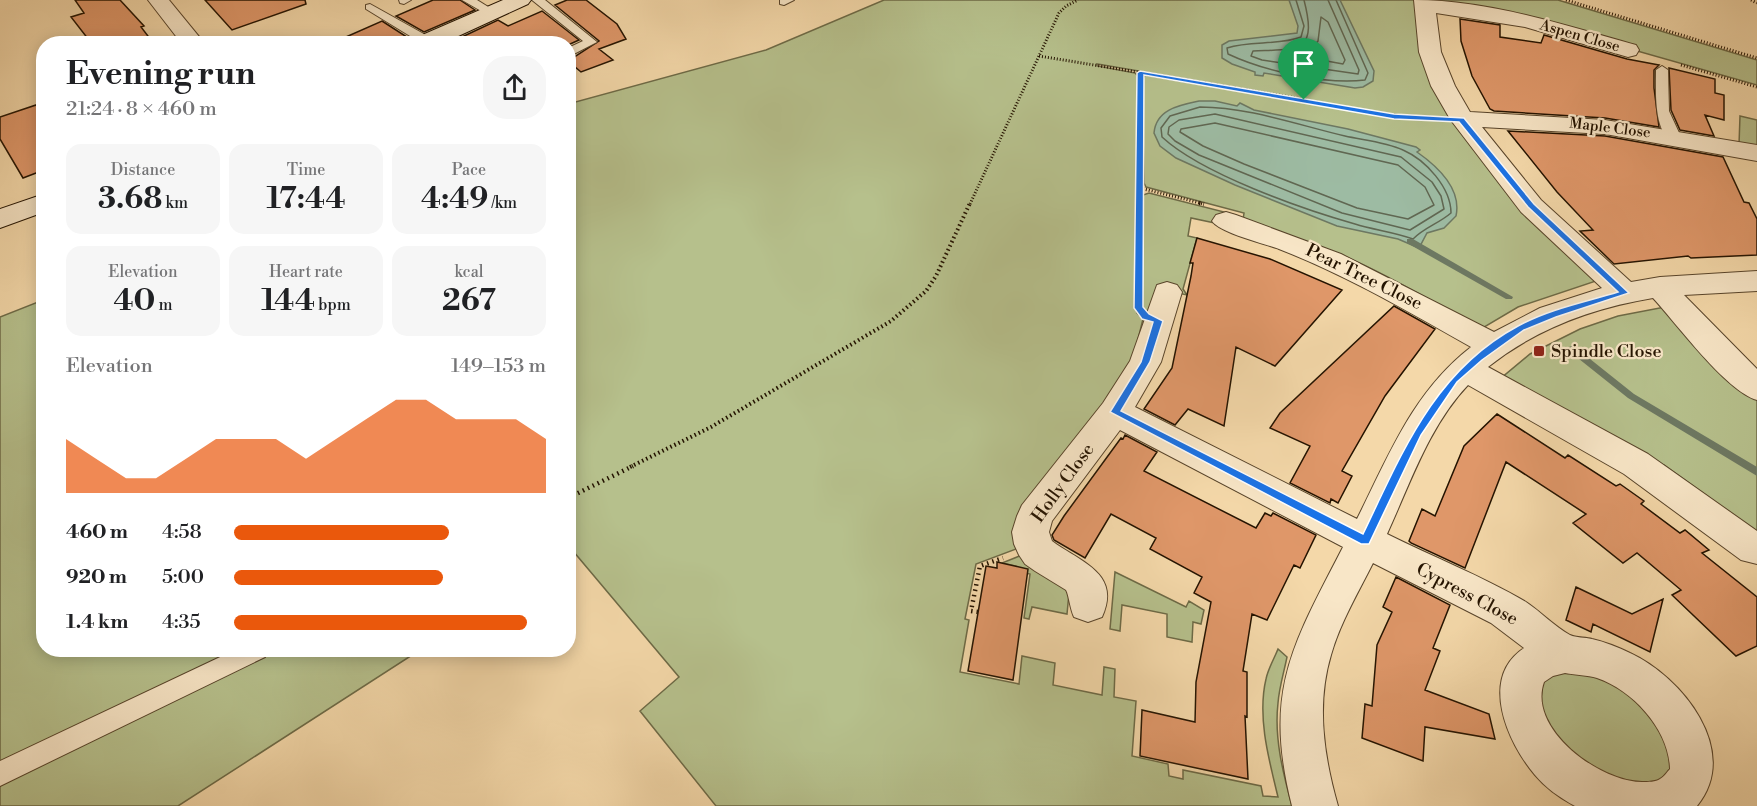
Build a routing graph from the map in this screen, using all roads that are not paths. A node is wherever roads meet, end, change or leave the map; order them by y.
1 (158, 0) edge
2 (468, 0) edge
3 (521, 0) edge
4 (538, 0) edge
5 (1425, 3) edge
6 (370, 7) dead end
7 (492, 13) junction
8 (187, 36) edge
9 (415, 36) edge
10 (438, 36) edge
11 (576, 49) edge
12 (1628, 50) road end
13 (1662, 70) dead end
14 (1462, 120) junction
15 (1674, 136) junction
16 (1757, 153) edge
17 (36, 205) edge
18 (0, 219) edge
19 (1232, 223) road end
20 (1757, 281) edge
21 (1660, 287) junction
22 (1625, 293) junction
23 (1163, 307) road end
24 (1495, 346) junction
25 (1465, 369) junction
26 (1757, 388) edge
27 (1115, 412) junction
28 (1365, 541) junction
29 (1754, 549) dead end
30 (1088, 605) dead end
31 (1544, 648) dead end
32 (242, 657) edge
33 (0, 774) edge
34 (1315, 806) edge

1 - 8 street
2 - 7 lane
3 - 7 street
4 - 11 lane
5 - 12 street, Aspen Close
5 - 14 street
6 - 9 lane
7 - 10 street
13 - 15 lane
14 - 15 street, Maple Close
14 - 22 street
15 - 16 street, Maple Close
17 - 18 street
19 - 24 street, Pear Tree Close
20 - 21 street
21 - 22 street
21 - 26 street
22 - 24 street
23 - 27 street, Holly Close
24 - 25 street
25 - 28 street
25 - 29 street
27 - 28 street
27 - 30 street, Holly Close
28 - 31 street, Cypress Close
28 - 34 street
32 - 33 lane

